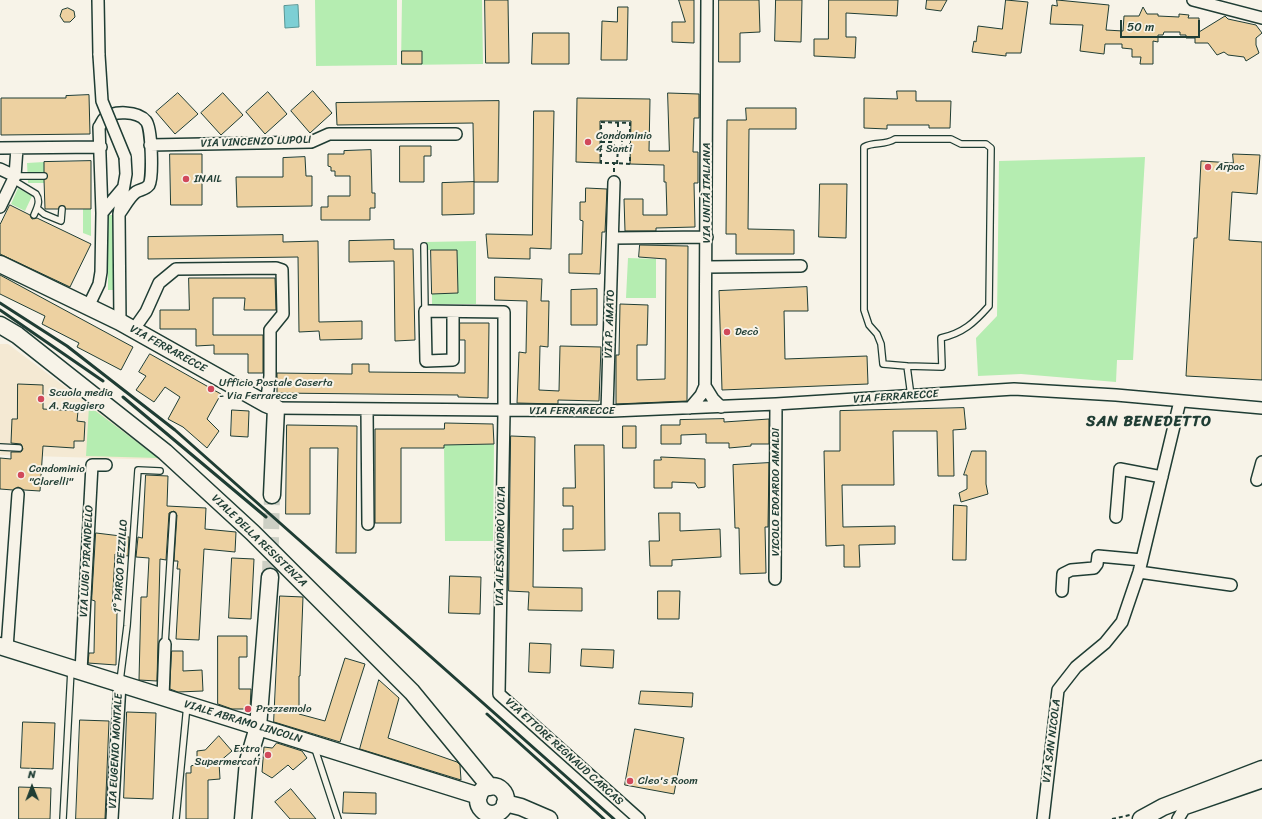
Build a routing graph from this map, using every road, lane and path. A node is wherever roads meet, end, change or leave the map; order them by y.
1 (98, 0) edge
2 (707, 0) edge
3 (1193, 0) edge
4 (1262, 18) edge
5 (618, 123) junction
6 (456, 134) dead end
7 (618, 138) junction
8 (601, 142) junction
9 (612, 142) junction
10 (623, 142) junction
11 (630, 143) junction
12 (150, 145) junction
13 (101, 147) junction
14 (618, 147) junction
15 (0, 148) edge
16 (17, 148) junction
17 (616, 163) junction
18 (0, 169) edge
19 (126, 174) junction
20 (44, 176) dead end
21 (14, 178) junction
22 (614, 182) joint
23 (124, 187) junction
24 (135, 193) junction
25 (0, 207) edge
26 (37, 208) junction
27 (62, 209) dead end
28 (102, 213) junction
29 (119, 214) junction
30 (34, 215) dead end
31 (707, 237) junction
32 (612, 238) junction
33 (424, 246) dead end
34 (0, 264) edge
35 (802, 266) dead end
36 (707, 267) junction
37 (88, 307) junction
38 (425, 311) junction
39 (453, 312) junction
40 (0, 325) edge
41 (127, 326) junction
42 (0, 335) edge
43 (17, 335) junction
44 (907, 366) junction
45 (705, 386) junction
46 (911, 396) junction
47 (1180, 401) junction
48 (776, 404) junction
49 (271, 406) junction
50 (721, 407) junction
51 (690, 408) junction
52 (1262, 408) edge
53 (368, 410) junction
54 (607, 411) junction
55 (504, 412) junction
56 (0, 447) edge
57 (19, 448) dead end
58 (1262, 462) edge
59 (106, 465) dead end
60 (160, 471) dead end
61 (1162, 477) junction
62 (1257, 480) dead end
63 (18, 494) dead end
64 (272, 495) tunnel mouth
65 (173, 515) dead end
66 (1116, 517) dead end
67 (368, 524) dead end
68 (1142, 560) junction
69 (1139, 572) junction
70 (270, 577) tunnel mouth
71 (775, 579) dead end
72 (1231, 585) dead end
73 (1062, 591) dead end
74 (165, 644) joint
75 (4, 647) edge
76 (76, 670) junction
77 (498, 680) joint
78 (120, 684) junction
79 (163, 697) junction
80 (187, 705) junction
81 (252, 725) junction
82 (313, 744) junction
83 (1262, 769) edge
84 (1262, 782) edge
85 (484, 791) junction
86 (1181, 800) junction
87 (505, 803) junction
88 (495, 816) edge
89 (63, 819) edge
90 (112, 819) edge
91 (176, 819) edge
92 (244, 819) edge
93 (338, 819) edge
94 (549, 819) edge
95 (639, 819) edge
96 (1043, 819) edge
97 (1141, 819) edge
98 (1158, 819) edge
99 (1178, 819) edge

1 - 19 street, bridge
2 - 31 street, VIA UNITÀ ITALIANA
3 - 4 street
5 - 7 path
5 - 8 path
5 - 11 path
6 - 12 street, VIA VINCENZO LUPOLI
7 - 9 path
7 - 10 path
8 - 9 path
8 - 17 path
9 - 14 path
10 - 11 path
10 - 14 path
11 - 17 path
12 - 13 street
12 - 24 street
13 - 16 street
13 - 28 street
14 - 17 path
15 - 16 street
16 - 21 street
17 - 22 path
18 - 21 street
19 - 23 street
19 - 24 street
20 - 21 lane
21 - 25 street
21 - 26 lane
22 - 32 street, VIA P. AMATO
23 - 28 street
23 - 29 street
24 - 29 street
26 - 27 lane
26 - 30 lane
28 - 29 street
28 - 37 street
29 - 41 street
31 - 32 street
31 - 36 street, VIA UNITÀ ITALIANA
32 - 54 street, VIA P. AMATO
33 - 38 lane
34 - 37 street, VIA FERRARECCE
35 - 36 street
36 - 45 street, VIA UNITÀ ITALIANA
37 - 41 street, VIA FERRARECCE
38 - 39 street
38 - 39 street
39 - 55 street, VIA ALESSANDRO VOLTA
40 - 43 street, VIALE DELLA RESISTENZA
41 - 49 street, VIA FERRARECCE
41 - 49 street
42 - 43 street
43 - 85 street, VIALE DELLA RESISTENZA
44 - 44 lane
44 - 46 lane
45 - 50 street
45 - 51 street
46 - 47 street, VIA FERRARECCE
46 - 48 street, VIA FERRARECCE
47 - 52 street, VIA FERRARECCE
47 - 61 street, VIA SAN NICOLA
48 - 50 street, VIA FERRARECCE
48 - 71 street, VICOLO EDOARDO AMALDI
49 - 53 street, VIA FERRARECCE
49 - 64 street
50 - 51 street, VIA FERRARECCE
51 - 54 street, VIA FERRARECCE
53 - 55 street, VIA FERRARECCE
53 - 67 street
54 - 55 street, VIA FERRARECCE
55 - 77 street, VIA ALESSANDRO VOLTA
56 - 57 lane
58 - 62 street
59 - 76 street, VIA LUIGI PIRANDELLO
60 - 78 lane, 1° PARCO PEZZILLO
61 - 66 street
61 - 68 street, VIA SAN NICOLA
63 - 75 street, VIALE ABRAMO LINCOLN
65 - 74 lane
68 - 69 street, VIA SAN NICOLA
68 - 73 street
69 - 72 street
69 - 96 street, VIA SAN NICOLA
70 - 81 street
74 - 79 street
75 - 76 street, VIALE ABRAMO LINCOLN
76 - 78 street, VIALE ABRAMO LINCOLN
76 - 89 lane
77 - 95 street, VIA ETTORE REGNAUD CARCAS
78 - 79 street, VIALE ABRAMO LINCOLN
78 - 90 street, VIA EUGENIO MONTALE
79 - 80 street, VIALE ABRAMO LINCOLN
80 - 81 street, VIALE ABRAMO LINCOLN
80 - 91 lane
81 - 82 street, VIALE ABRAMO LINCOLN
81 - 92 street
82 - 85 street, VIALE ABRAMO LINCOLN
82 - 93 lane
83 - 86 street
84 - 99 street
85 - 87 street
85 - 88 street
86 - 97 street
86 - 98 street
87 - 88 street
87 - 94 street

